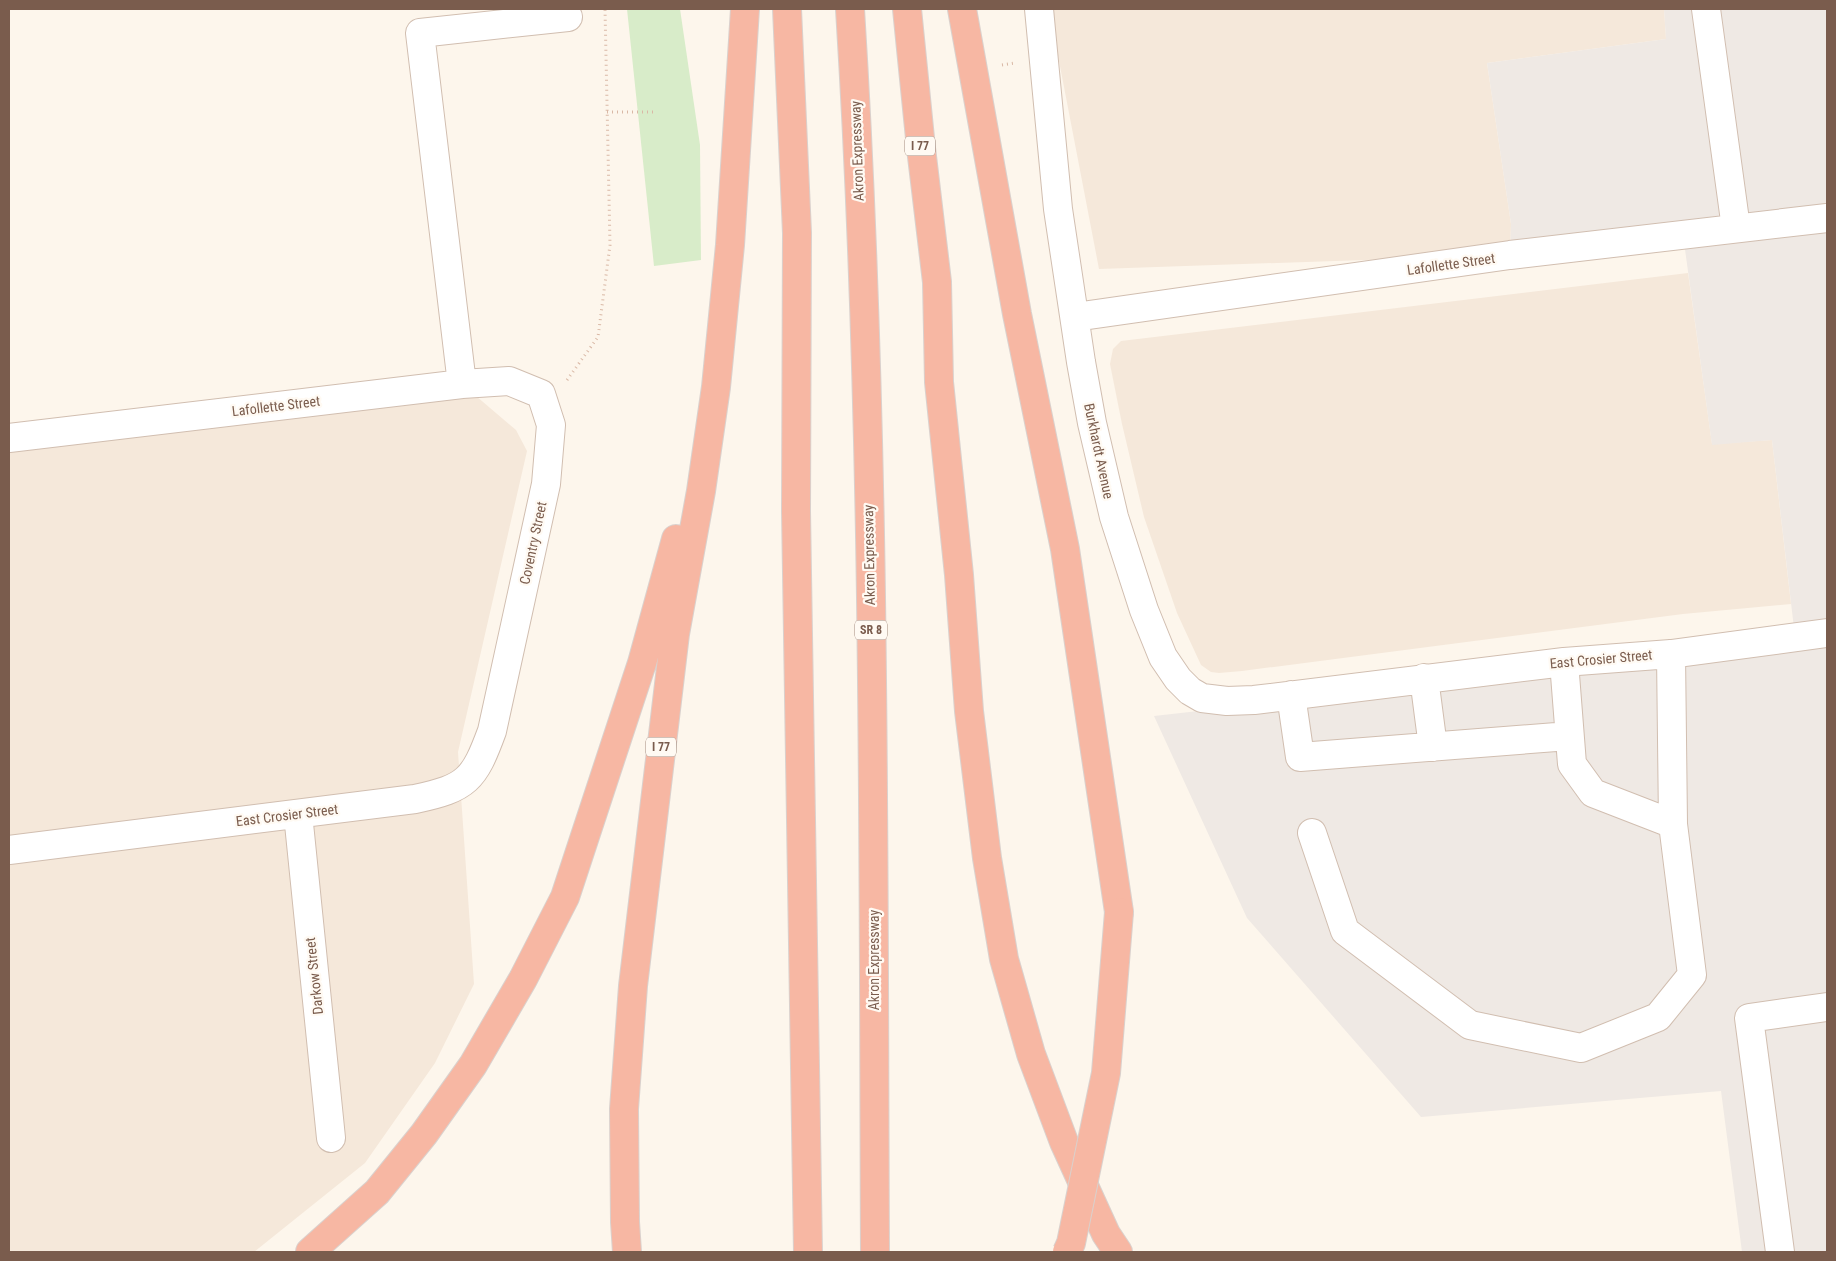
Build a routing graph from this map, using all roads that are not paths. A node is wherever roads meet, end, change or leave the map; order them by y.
1 (744, 9) edge
2 (787, 9) edge
3 (850, 9) edge
4 (907, 9) edge
5 (962, 9) edge
6 (1038, 9) edge
7 (1706, 9) edge
8 (568, 17) dead end
9 (1827, 218) edge
10 (1736, 228) junction
11 (730, 245) junction
12 (1075, 317) junction
13 (462, 384) junction
14 (541, 394) joint
15 (9, 438) edge
16 (1827, 633) edge
17 (1671, 654) junction
18 (1564, 662) junction
19 (1424, 678) junction
20 (1374, 684) joint
21 (501, 691) joint
22 (1291, 694) junction
23 (1569, 736) junction
24 (1432, 747) junction
25 (298, 814) junction
26 (1673, 824) junction
27 (1312, 833) dead end
28 (9, 850) edge
29 (1827, 1008) edge
30 (331, 1138) dead end
31 (310, 1252) edge
32 (628, 1252) edge
33 (808, 1252) edge
34 (875, 1252) edge
35 (1068, 1252) edge
36 (1118, 1252) edge
37 (1780, 1252) edge

1 - 11 highway, I 77
2 - 33 highway
3 - 34 highway, Akron Expressway / SR 8
4 - 36 highway, I 77
5 - 35 highway, bridge
6 - 12 street, Burkhardt Avenue
7 - 10 street
8 - 13 street
9 - 10 street, Lafollette Street
10 - 12 street, Lafollette Street
11 - 31 highway
11 - 32 highway, I 77
12 - 22 street, Burkhardt Avenue
13 - 14 street, Lafollette Street
13 - 15 street, Lafollette Street
14 - 21 street, Coventry Street
16 - 17 street, East Crosier Street
17 - 18 street, East Crosier Street
17 - 26 street
18 - 19 street, East Crosier Street
18 - 23 street
19 - 20 street, East Crosier Street
19 - 24 street
20 - 22 street, Burkhardt Avenue
21 - 25 street, East Crosier Street
22 - 24 street
23 - 24 street
23 - 26 street
25 - 28 street, East Crosier Street
25 - 30 street, Darkow Street
26 - 27 street
29 - 37 street

